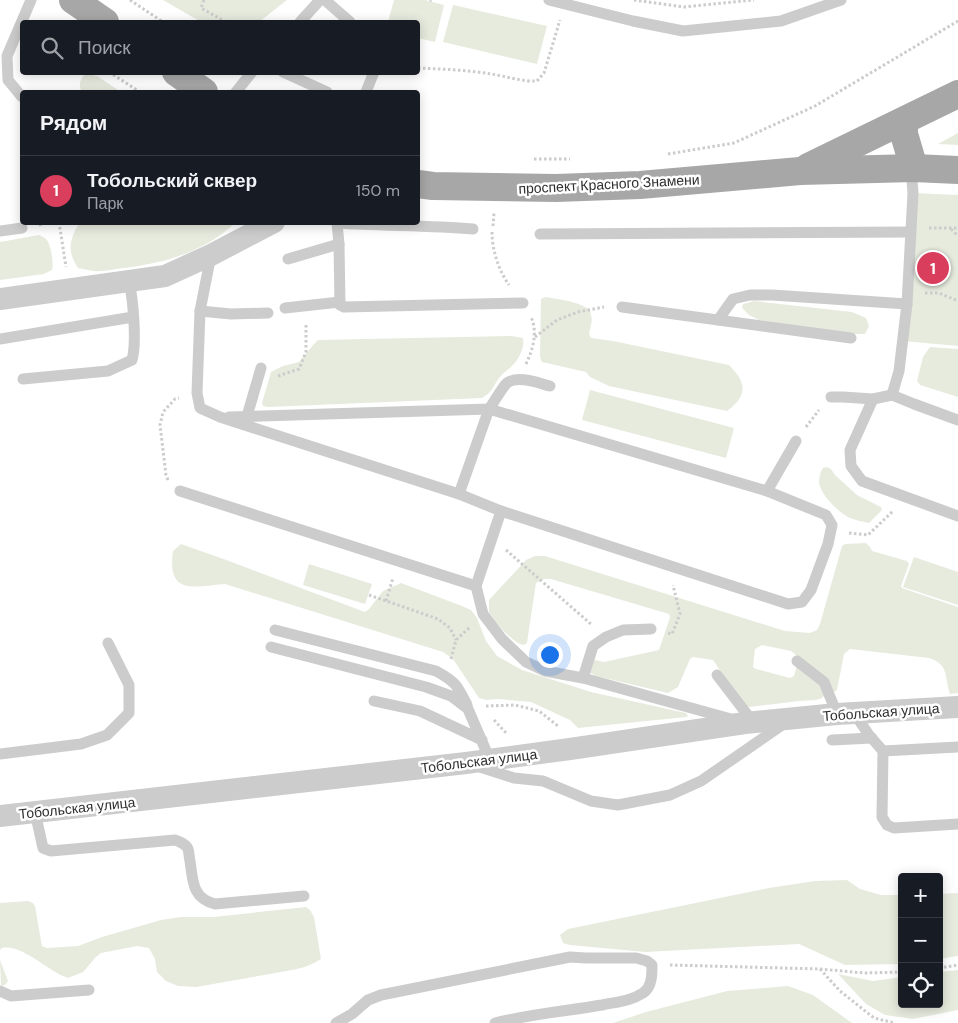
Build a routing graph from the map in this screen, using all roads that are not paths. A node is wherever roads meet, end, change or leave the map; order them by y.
1 (31, 0) edge
2 (73, 0) edge
3 (320, 0) edge
4 (325, 0) edge
5 (549, 0) edge
6 (842, 0) edge
7 (22, 20) edge
8 (102, 20) edge
9 (302, 20) edge
10 (348, 20) edge
11 (20, 26) edge
12 (180, 75) edge
13 (250, 75) edge
14 (290, 75) edge
15 (373, 75) edge
16 (201, 90) edge
17 (238, 90) edge
18 (323, 90) edge
19 (367, 90) edge
20 (958, 94) edge
21 (20, 95) edge
22 (904, 121) junction
23 (913, 168) junction
24 (958, 170) edge
25 (800, 171) junction
26 (420, 184) edge
27 (268, 225) edge
28 (337, 225) edge
29 (378, 225) edge
30 (22, 228) dead end
31 (473, 228) dead end
32 (910, 230) junction
33 (0, 232) edge
34 (540, 234) dead end
35 (339, 244) junction
36 (211, 255) junction
37 (288, 259) dead end
38 (129, 281) junction
39 (0, 298) edge
40 (907, 299) junction
41 (340, 302) junction
42 (523, 303) dead end
43 (622, 306) road end
44 (285, 308) dead end
45 (200, 311) junction
46 (268, 313) dead end
47 (133, 317) junction
48 (718, 320) junction
49 (0, 338) edge
50 (851, 338) dead end
51 (261, 368) dead end
52 (23, 379) dead end
53 (550, 386) dead end
54 (892, 395) junction
55 (831, 397) road end
56 (873, 398) junction
57 (489, 409) junction
58 (248, 416) junction
59 (220, 417) junction
60 (958, 420) edge
61 (796, 441) road end
62 (180, 491) road end
63 (767, 491) junction
64 (459, 494) junction
65 (502, 511) junction
66 (958, 516) edge
67 (476, 586) junction
68 (652, 628) dead end
69 (275, 630) dead end
70 (108, 643) dead end
71 (271, 647) dead end
72 (797, 660) dead end
73 (716, 676) dead end
74 (583, 678) junction
75 (374, 701) dead end
76 (958, 707) edge
77 (468, 709) junction
78 (846, 714) junction
79 (793, 718) junction
80 (749, 723) junction
81 (872, 738) junction
82 (832, 740) dead end
83 (958, 747) edge
84 (486, 750) junction
85 (883, 750) junction
86 (0, 754) edge
87 (466, 763) junction
88 (35, 812) junction
89 (0, 816) edge
90 (958, 824) edge
91 (304, 896) dead end
92 (90, 990) dead end
93 (0, 991) edge
94 (336, 1023) edge
95 (496, 1023) edge

1 - 7 lane
2 - 8 main road
3 - 9 lane
4 - 10 lane
5 - 6 lane
11 - 21 lane
12 - 16 main road
13 - 17 lane
14 - 18 lane
15 - 19 lane
20 - 22 main road, проспект Красного Знамени
22 - 23 main road
22 - 25 main road, проспект Красного Знамени
23 - 24 main road, проспект Красного Знамени
23 - 25 main road, проспект Красного Знамени
23 - 32 lane
25 - 26 main road, проспект Красного Знамени
27 - 36 street
28 - 35 lane
29 - 31 lane
30 - 33 lane
32 - 34 lane
32 - 40 lane
35 - 37 lane
35 - 41 lane
36 - 38 street
36 - 45 lane
38 - 39 street
38 - 47 lane
40 - 48 lane
40 - 54 lane
41 - 42 lane
41 - 44 lane
43 - 48 lane
45 - 46 lane
45 - 59 lane
47 - 49 lane
47 - 52 lane
48 - 50 lane
51 - 58 lane
53 - 57 lane
54 - 56 lane
54 - 60 lane
55 - 56 lane
56 - 66 lane
57 - 58 lane
57 - 63 lane
57 - 64 lane
58 - 59 lane
59 - 64 lane
61 - 63 lane
62 - 67 lane
63 - 65 lane
64 - 65 lane
65 - 67 lane
67 - 74 lane
68 - 74 lane
69 - 77 lane
70 - 86 lane
71 - 77 lane
72 - 78 lane
73 - 80 lane
74 - 80 lane
75 - 84 lane
76 - 78 street, Тобольская улица
77 - 84 lane
78 - 79 street, Тобольская улица
78 - 81 lane
79 - 80 street, Тобольская улица
79 - 87 lane
80 - 84 street, Тобольская улица
81 - 82 lane
81 - 85 lane
83 - 85 lane
84 - 87 street, Тобольская улица
85 - 90 lane
87 - 88 street, Тобольская улица
88 - 89 street, Тобольская улица
88 - 91 lane
92 - 93 lane
94 - 95 lane

